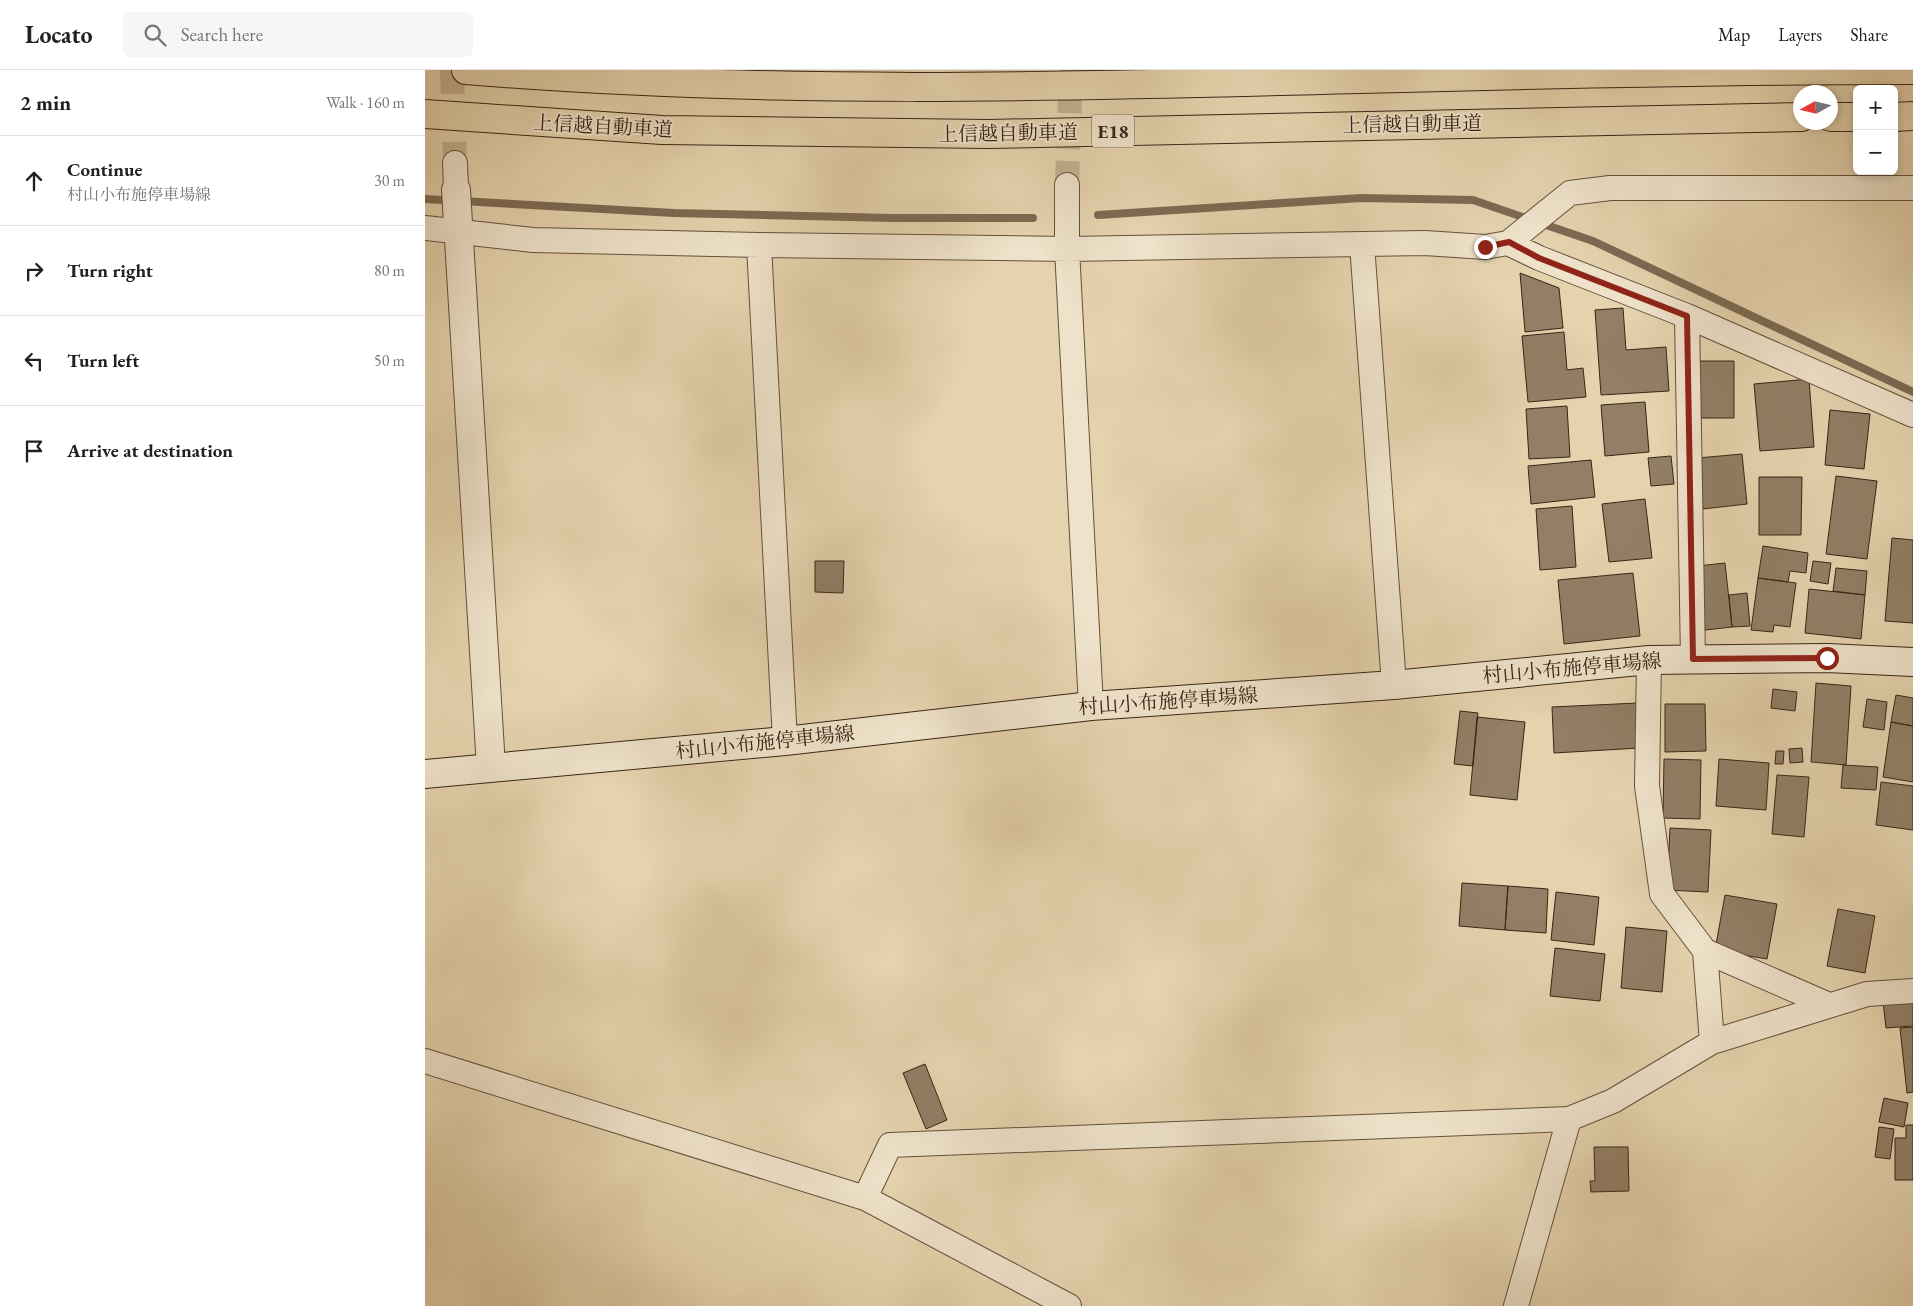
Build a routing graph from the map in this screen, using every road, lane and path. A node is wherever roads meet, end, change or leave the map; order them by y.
1 (466, 70) edge
2 (1913, 70) edge
3 (425, 114) edge
4 (1913, 116) edge
5 (1793, 117) edge
6 (1838, 117) edge
7 (1853, 117) edge
8 (1898, 117) edge
9 (455, 163) tunnel mouth
10 (1067, 185) tunnel mouth
11 (1913, 188) edge
12 (456, 190) joint
13 (457, 224) junction
14 (425, 228) edge
15 (1513, 239) junction
16 (1362, 244) junction
17 (759, 246) junction
18 (1067, 249) junction
19 (1687, 316) junction
20 (1913, 415) edge
21 (1693, 659) junction
22 (1649, 660) junction
23 (1913, 662) edge
24 (1394, 684) junction
25 (1091, 706) junction
26 (785, 741) junction
27 (491, 767) junction
28 (425, 774) edge
29 (1705, 952) junction
30 (1913, 992) edge
31 (1829, 1005) junction
32 (1712, 1042) junction
33 (425, 1062) edge
34 (1569, 1119) junction
35 (865, 1198) junction
36 (1069, 1306) edge
37 (1516, 1306) edge

1 - 2 highway, E18
3 - 5 highway, 上信越自動車道 / E18
4 - 8 highway
6 - 7 highway
9 - 12 street
10 - 18 street
11 - 15 street
12 - 13 main road
13 - 14 street
13 - 17 street
13 - 27 main road
15 - 16 street
15 - 19 street
16 - 18 street
16 - 24 street
17 - 18 street
17 - 26 street
18 - 25 street
19 - 20 street
19 - 21 street
21 - 22 main road, 村山小布施停車場線
21 - 23 main road, 村山小布施停車場線
22 - 24 main road, 村山小布施停車場線
22 - 29 street
24 - 25 main road, 村山小布施停車場線
25 - 26 main road, 村山小布施停車場線
26 - 27 main road, 村山小布施停車場線
27 - 28 main road, 村山小布施停車場線
29 - 31 street
29 - 32 street
30 - 31 street
31 - 32 street
32 - 34 street
33 - 35 street
34 - 35 street
34 - 37 street
35 - 36 street

